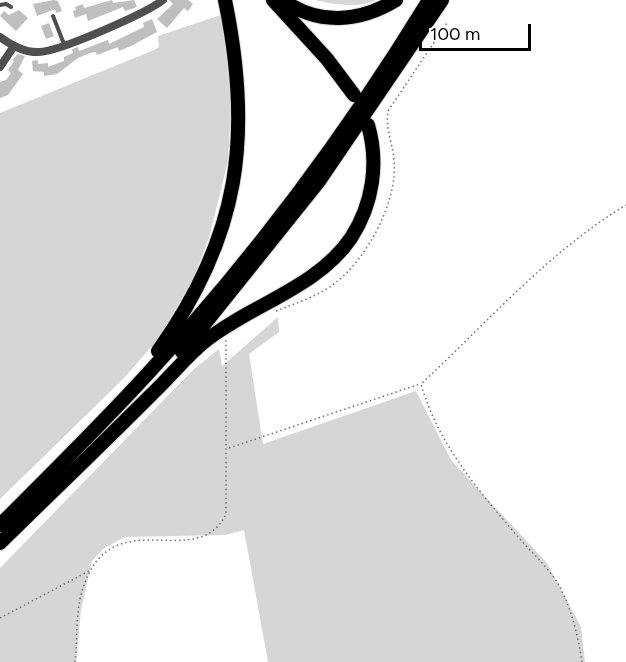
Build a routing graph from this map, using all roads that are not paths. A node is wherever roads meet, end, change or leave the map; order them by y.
1 (163, 0) edge
2 (225, 0) edge
3 (273, 0) edge
4 (283, 0) edge
5 (396, 0) edge
6 (429, 0) edge
7 (442, 0) edge
8 (0, 5) edge
9 (11, 8) dead end
10 (53, 16) dead end
11 (0, 37) edge
12 (64, 44) junction
13 (14, 46) junction
14 (0, 66) edge
15 (354, 96) dead end
16 (368, 125) dead end
17 (106, 428) junction
18 (0, 525) edge
19 (0, 543) edge

1 - 12 street
2 - 17 highway
3 - 15 highway
4 - 5 highway
6 - 17 highway
7 - 17 highway
8 - 9 lane
10 - 12 lane
11 - 13 street
12 - 13 street
13 - 14 street
16 - 17 highway
17 - 18 highway
17 - 19 highway

